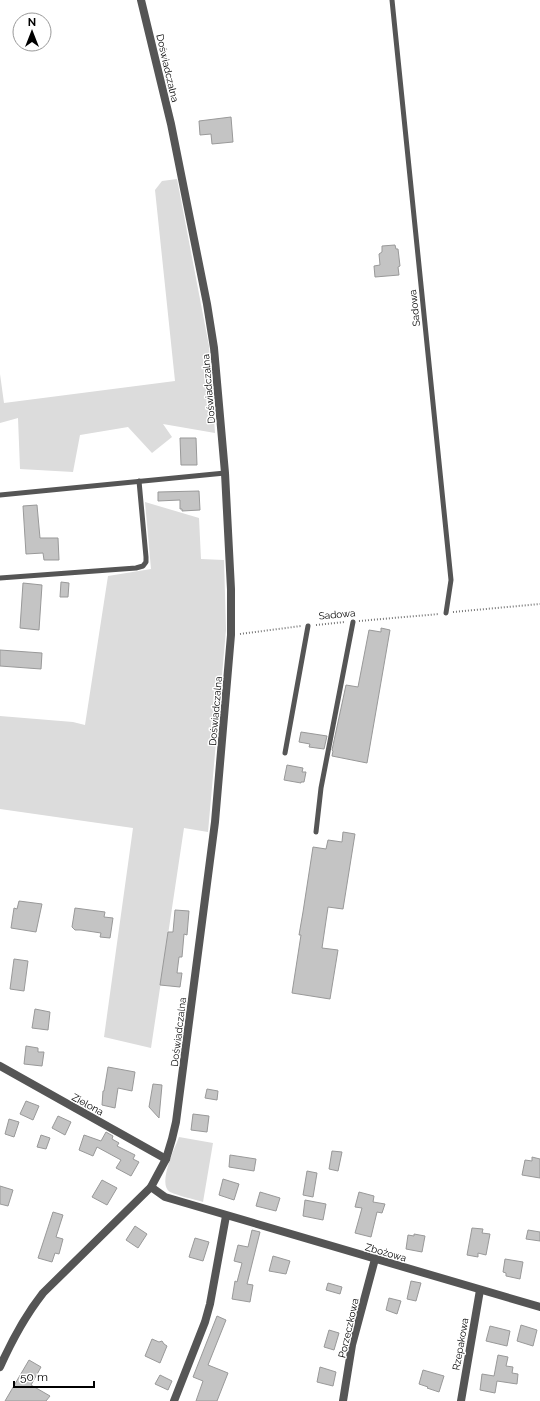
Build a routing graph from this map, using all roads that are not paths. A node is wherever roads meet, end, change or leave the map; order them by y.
1 (141, 0) edge
2 (392, 0) edge
3 (225, 473) junction
4 (139, 481) junction
5 (0, 495) edge
6 (0, 578) edge
7 (446, 613) road end
8 (353, 622) road end
9 (308, 626) road end
10 (285, 753) dead end
11 (316, 832) dead end
12 (0, 1066) edge
13 (166, 1159) junction
14 (151, 1187) junction
15 (226, 1216) junction
16 (375, 1259) junction
17 (480, 1290) junction
18 (540, 1307) edge
19 (0, 1367) edge
20 (174, 1401) edge
21 (343, 1401) edge
22 (461, 1401) edge

1 - 3 street, Doświadczalna
2 - 7 lane, Sadowa
3 - 4 lane
3 - 13 street, Doświadczalna
4 - 5 lane
4 - 6 lane
8 - 11 lane
9 - 10 lane
12 - 13 street, Zielona
13 - 14 street, Doświadczalna
14 - 15 street, Zbożowa
14 - 19 street, Doświadczalna
15 - 16 street, Zbożowa
15 - 20 street
16 - 17 street, Zbożowa
16 - 21 street, Porzeczkowa
17 - 18 street, Zbożowa
17 - 22 street, Rzepakowa

